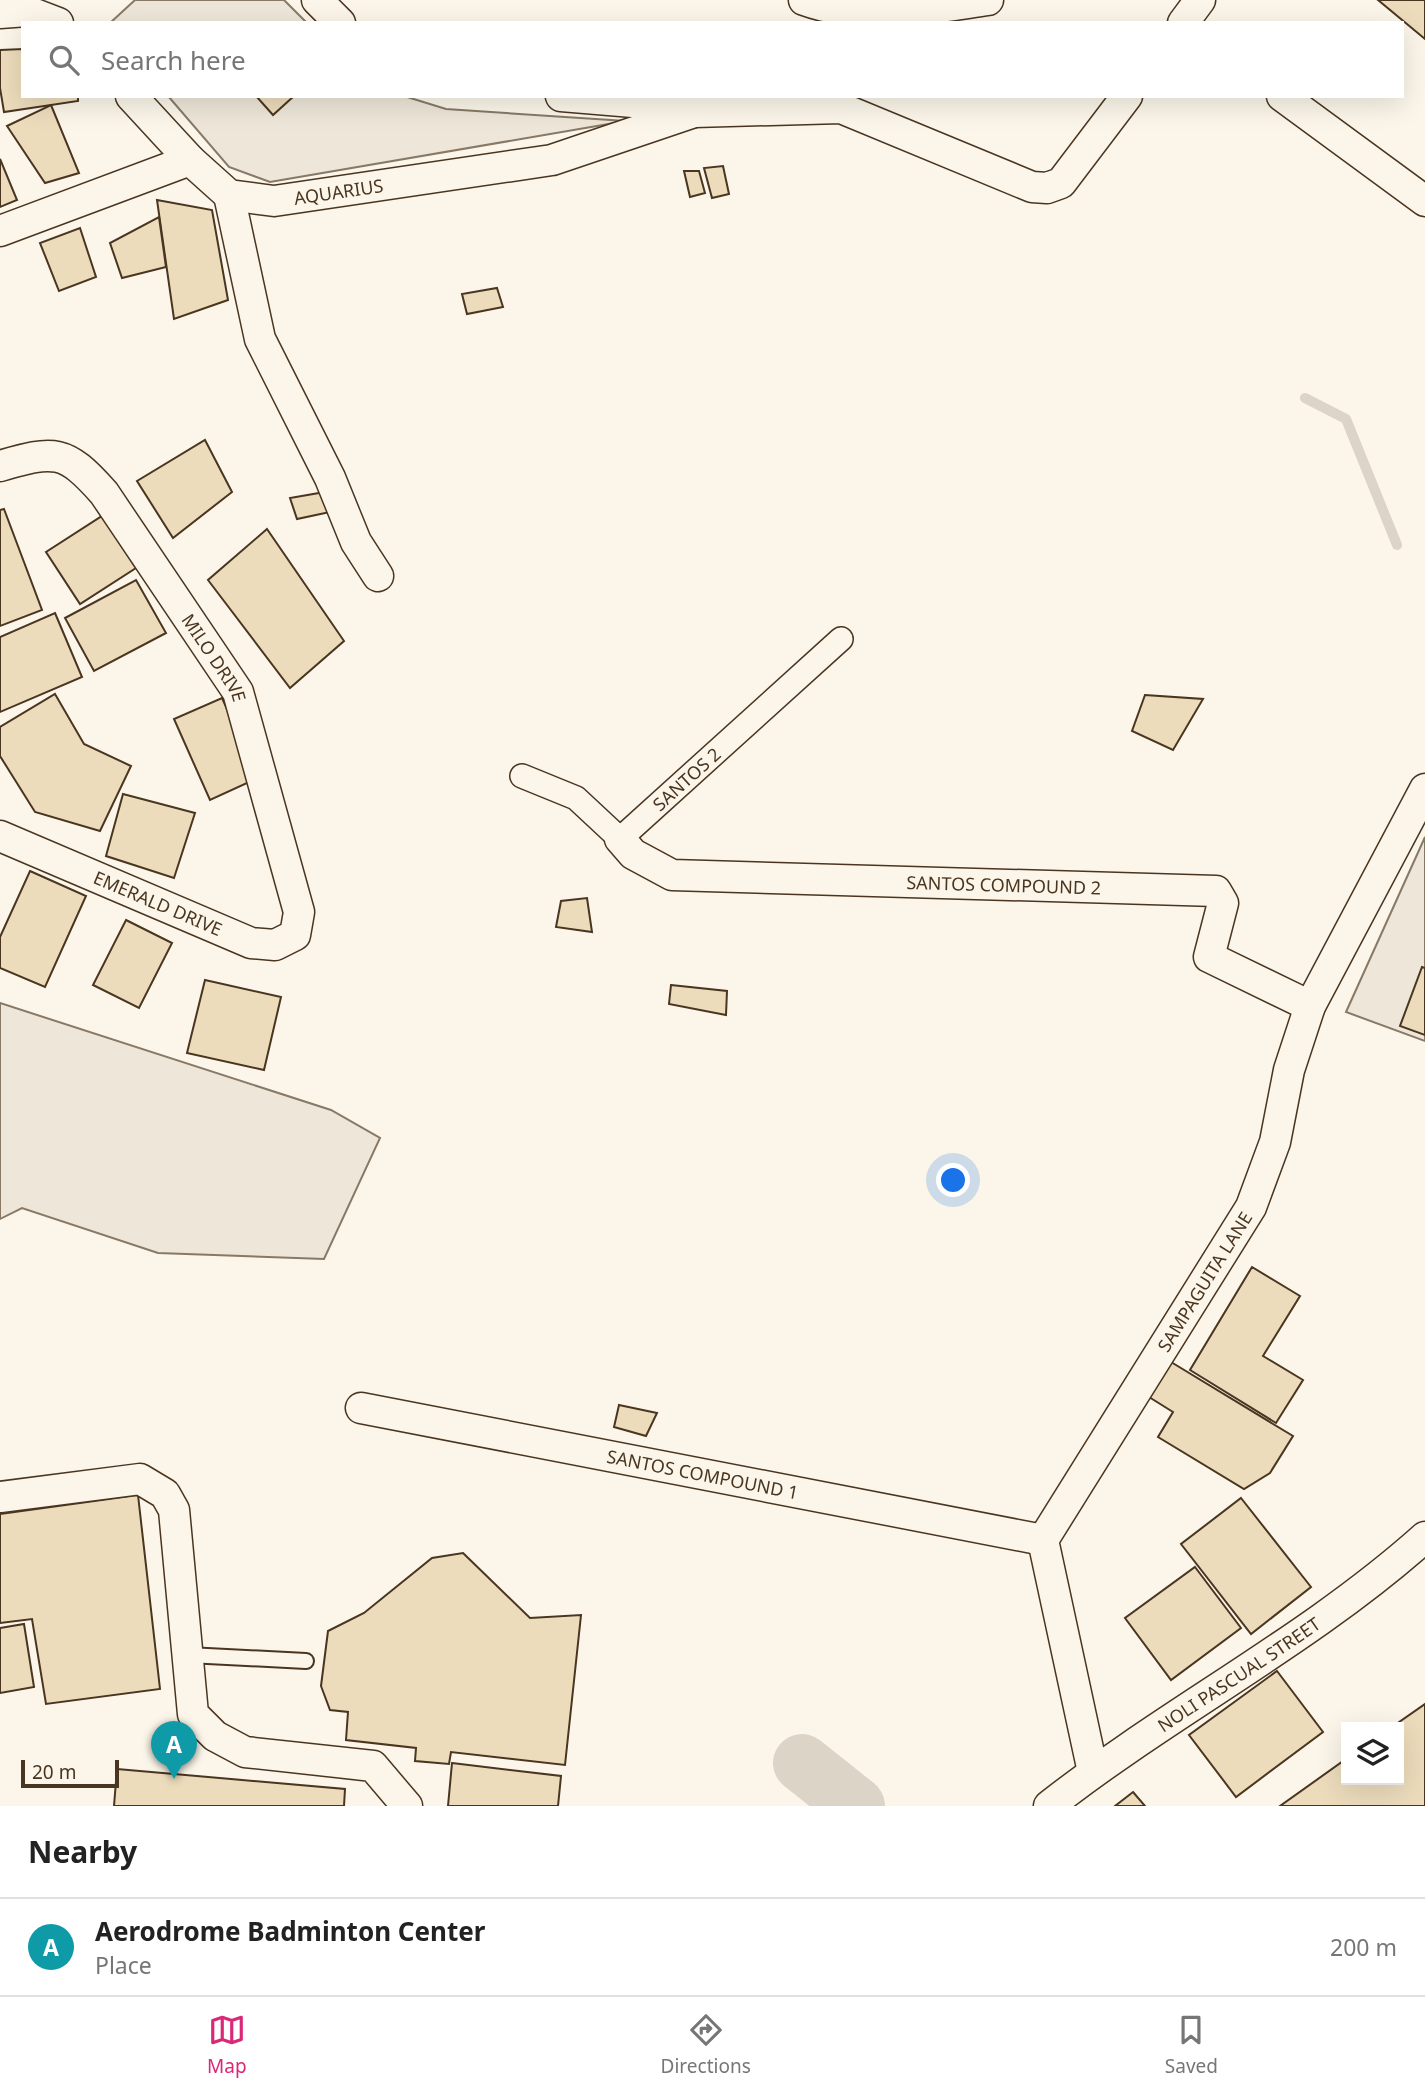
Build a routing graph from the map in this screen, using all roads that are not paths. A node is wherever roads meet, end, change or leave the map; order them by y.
1 (317, 0) edge
2 (804, 0) edge
3 (988, 0) edge
4 (1200, 0) edge
5 (0, 13) edge
6 (833, 16) edge
7 (53, 21) edge
8 (338, 21) edge
9 (1184, 21) edge
10 (133, 98) edge
11 (585, 98) edge
12 (1125, 98) edge
13 (1285, 98) edge
14 (840, 102) edge
15 (694, 112) junction
16 (190, 160) junction
17 (229, 195) junction
18 (1425, 201) edge
19 (0, 231) edge
20 (0, 466) edge
21 (378, 576) dead end
22 (841, 639) dead end
23 (522, 776) dead end
24 (1425, 789) edge
25 (1, 833) edge
26 (620, 839) junction
27 (299, 912) joint
28 (1310, 1006) junction
29 (361, 1408) dead end
30 (0, 1497) edge
31 (1425, 1537) edge
32 (1043, 1540) junction
33 (188, 1655) junction
34 (306, 1661) dead end
35 (1093, 1772) junction
36 (407, 1806) edge
37 (1049, 1806) edge

1 - 8 street
2 - 6 street
3 - 6 street
4 - 9 street
5 - 7 street
10 - 16 street
11 - 15 street
12 - 14 street
13 - 18 street
14 - 15 street
15 - 17 street, AQUARIUS
16 - 17 street
16 - 19 street
17 - 21 street
20 - 27 street, MILO DRIVE
22 - 26 street, SANTOS 2
23 - 26 street
24 - 28 street, SAMPAGUITA LANE
25 - 27 street, EMERALD DRIVE
26 - 28 street, SANTOS COMPOUND 2
28 - 32 street, SAMPAGUITA LANE
29 - 32 street, SANTOS COMPOUND 1
30 - 33 street
31 - 35 street, NOLI PASCUAL STREET
32 - 35 street
33 - 34 lane
33 - 36 street
35 - 37 street, NOLI PASCUAL STREET

